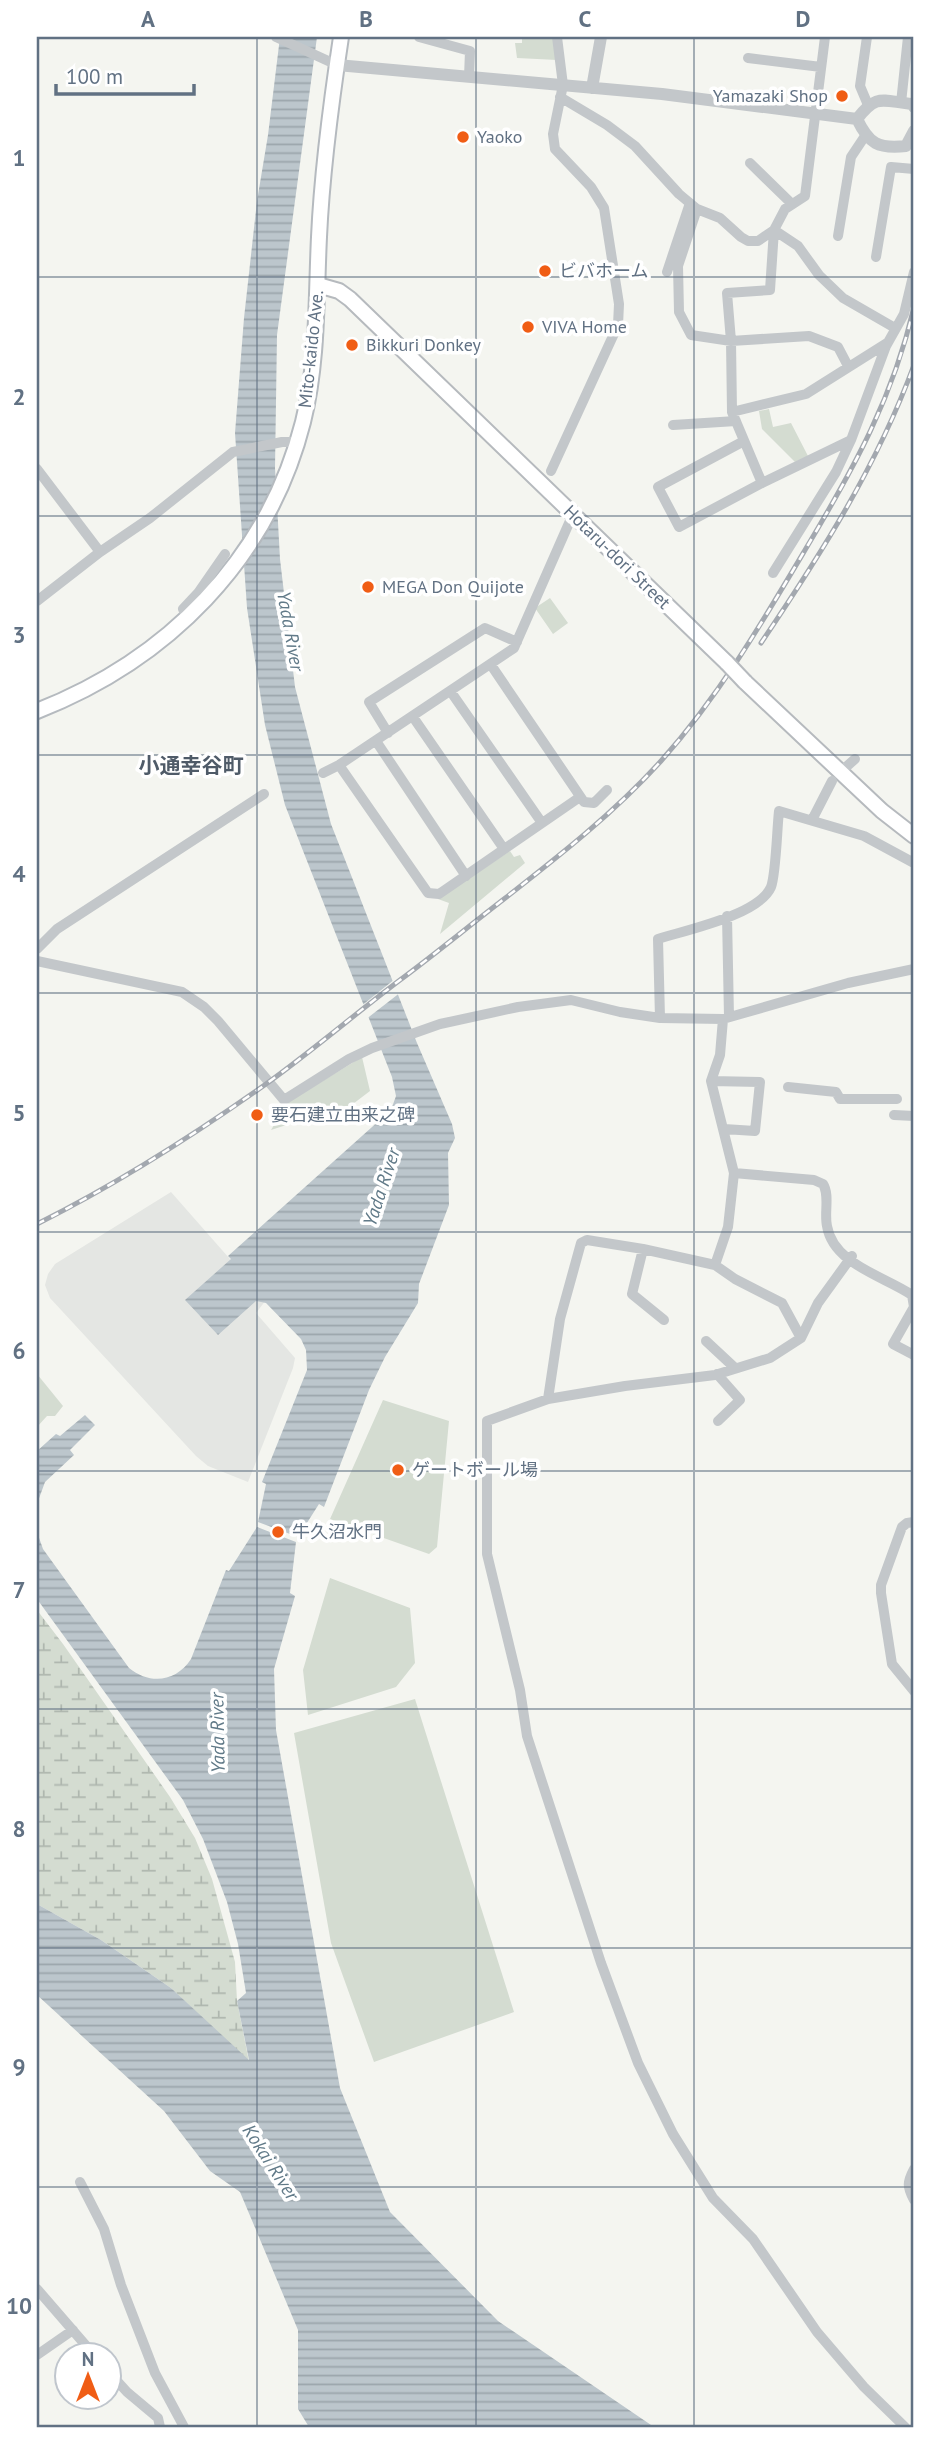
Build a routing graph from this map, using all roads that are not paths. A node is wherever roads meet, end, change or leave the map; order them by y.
1 (277, 37) edge
2 (341, 37) edge
3 (419, 37) edge
4 (557, 37) edge
5 (601, 37) edge
6 (825, 37) edge
7 (867, 37) edge
8 (908, 37) edge
9 (748, 58) dead end
10 (330, 62) junction
11 (821, 67) junction
12 (468, 76) junction
13 (592, 88) junction
14 (562, 91) junction
15 (868, 105) junction
16 (908, 105) edge
17 (814, 114) junction
18 (857, 119) junction
19 (914, 131) edge
20 (865, 136) junction
21 (750, 163) dead end
22 (914, 169) edge
23 (792, 204) junction
24 (693, 206) junction
25 (774, 230) junction
26 (838, 236) dead end
27 (876, 257) dead end
28 (667, 272) dead end
29 (914, 272) edge
30 (318, 285) junction
31 (895, 328) junction
32 (732, 341) junction
33 (887, 343) junction
34 (848, 366) junction
35 (734, 416) junction
36 (673, 425) dead end
37 (851, 440) junction
38 (744, 441) junction
39 (297, 442) junction
40 (37, 468) edge
41 (551, 471) dead end
42 (762, 483) junction
43 (573, 514) junction
44 (100, 552) junction
45 (225, 554) dead end
46 (773, 573) dead end
47 (37, 601) edge
48 (188, 619) junction
49 (517, 642) junction
50 (491, 665) junction
51 (450, 692) junction
52 (37, 711) edge
53 (413, 717) junction
54 (388, 733) junction
55 (376, 741) junction
56 (855, 759) dead end
57 (339, 765) junction
58 (846, 767) dead end
59 (323, 773) dead end
60 (832, 781) dead end
61 (607, 790) dead end
62 (264, 794) dead end
63 (580, 797) junction
64 (812, 820) junction
65 (542, 823) junction
66 (914, 836) edge
67 (504, 849) junction
68 (914, 863) edge
69 (466, 876) junction
70 (727, 916) junction
71 (37, 949) edge
72 (37, 961) edge
73 (914, 969) edge
74 (660, 1018) junction
75 (726, 1018) junction
76 (710, 1081) junction
77 (788, 1087) dead end
78 (897, 1099) dead end
79 (894, 1115) dead end
80 (914, 1116) edge
81 (724, 1129) junction
82 (734, 1173) junction
83 (643, 1249) junction
84 (850, 1258) junction
85 (715, 1265) junction
86 (911, 1288) edge
87 (664, 1320) dead end
88 (801, 1338) junction
89 (706, 1341) dead end
90 (914, 1355) edge
91 (735, 1368) junction
92 (717, 1374) junction
93 (548, 1399) junction
94 (718, 1422) dead end
95 (914, 1522) edge
96 (914, 1691) edge
97 (914, 2169) edge
98 (80, 2182) dead end
99 (914, 2200) edge
100 (37, 2289) edge
101 (73, 2330) junction
102 (83, 2342) edge
103 (37, 2355) edge
104 (122, 2386) edge
105 (161, 2427) edge
106 (184, 2427) edge
107 (905, 2427) edge

1 - 10 street
2 - 10 main road, Mito-kaido Ave.
3 - 12 street
4 - 14 street
5 - 13 street
6 - 11 street
7 - 15 street
8 - 16 street
9 - 11 street
10 - 12 street
10 - 30 main road, Mito-kaido Ave.
11 - 17 street
12 - 14 street
13 - 14 street
13 - 17 street
14 - 24 street
14 - 41 street
15 - 16 street
15 - 18 street
17 - 18 street
17 - 23 street
18 - 20 street
19 - 20 street
20 - 26 street
21 - 23 street
22 - 27 street
23 - 25 street
24 - 25 street
24 - 28 street
24 - 32 street
25 - 31 street
25 - 32 street
29 - 31 street
30 - 39 main road, Mito-kaido Ave.
30 - 43 main road, Hotaru-dori Street
31 - 33 street
32 - 34 street
32 - 35 street
33 - 34 street
33 - 37 street
34 - 35 street
35 - 36 street
35 - 38 street
37 - 42 street
37 - 46 street
38 - 42 street
38 - 42 street
39 - 44 street
39 - 48 main road, Mito-kaido Ave.
40 - 44 street
43 - 49 street
43 - 66 main road, Hotaru-dori Street, bridge
44 - 47 street
45 - 48 street
48 - 52 main road, Mito-kaido Ave.
49 - 50 street
49 - 54 street
50 - 51 street
50 - 63 street
51 - 53 street
51 - 65 street
53 - 54 street
53 - 67 street
54 - 55 street
55 - 57 street
55 - 69 street
56 - 58 street
57 - 59 street
57 - 69 street
60 - 64 street
61 - 63 street
62 - 71 street
63 - 65 street
64 - 68 street
64 - 70 street
65 - 67 street
67 - 69 street
70 - 74 street
70 - 75 street
72 - 74 street
73 - 75 street
74 - 75 street
75 - 76 street
76 - 81 street
76 - 81 street
77 - 78 street
79 - 80 street
81 - 82 street
82 - 84 street
82 - 85 street
83 - 85 street
83 - 87 street
83 - 93 street
84 - 86 street
84 - 88 street
85 - 88 street
86 - 90 street
88 - 91 street
89 - 91 street
91 - 92 street
92 - 93 street
92 - 94 street
93 - 107 street
95 - 96 street
97 - 99 street
98 - 106 street
100 - 101 street
101 - 102 street
101 - 103 street
104 - 105 street

